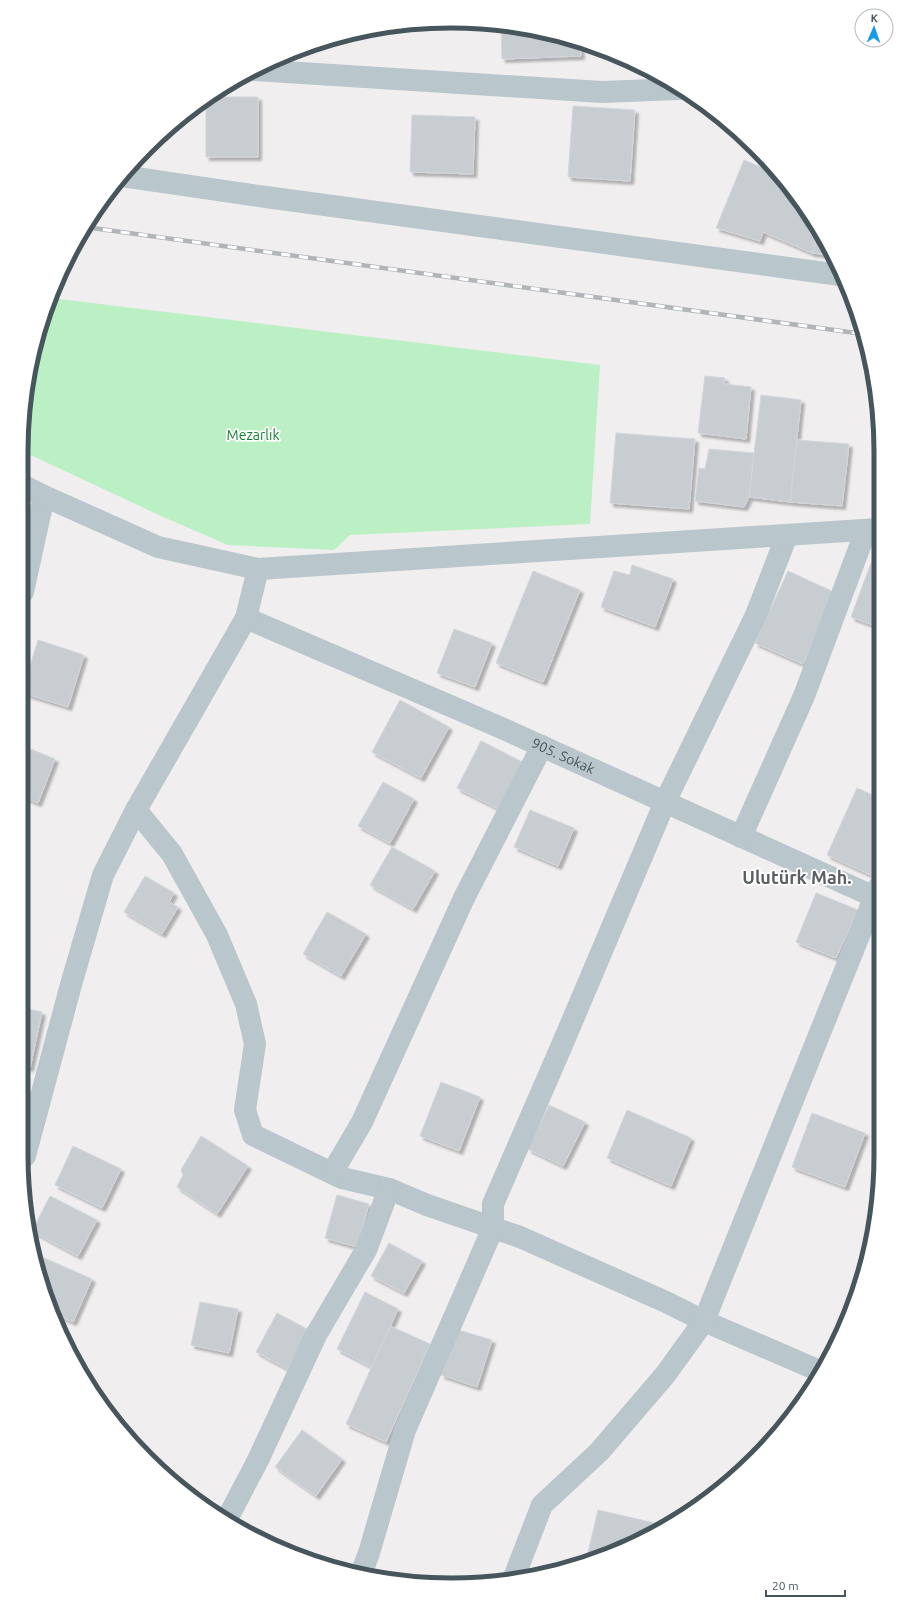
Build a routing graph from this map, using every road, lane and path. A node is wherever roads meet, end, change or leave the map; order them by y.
1 (266, 71) edge
2 (669, 89) edge
3 (129, 177) edge
4 (835, 274) edge
5 (28, 488) edge
6 (44, 496) junction
7 (872, 530) edge
8 (787, 535) junction
9 (28, 566) edge
10 (258, 569) junction
11 (246, 618) junction
12 (542, 746) junction
13 (665, 802) junction
14 (136, 810) junction
15 (741, 836) junction
16 (874, 893) edge
17 (874, 901) edge
18 (28, 1141) edge
19 (332, 1173) junction
20 (389, 1189) junction
21 (493, 1228) junction
22 (704, 1321) junction
23 (815, 1369) edge
24 (229, 1515) edge
25 (363, 1569) edge
26 (516, 1573) edge

1 - 2 street
3 - 4 street
5 - 6 street
6 - 9 street
6 - 10 street
7 - 8 street
7 - 15 street
8 - 10 street
8 - 13 street
10 - 11 street
11 - 12 street, 905. Sokak
11 - 14 street
12 - 13 street, 905. Sokak
12 - 19 street
13 - 15 street, 905. Sokak
13 - 21 street
14 - 18 street
14 - 19 street
15 - 16 street, 905. Sokak
17 - 22 street
19 - 20 street
20 - 21 street
20 - 24 street
21 - 22 street
21 - 25 street
22 - 23 street
22 - 26 street

